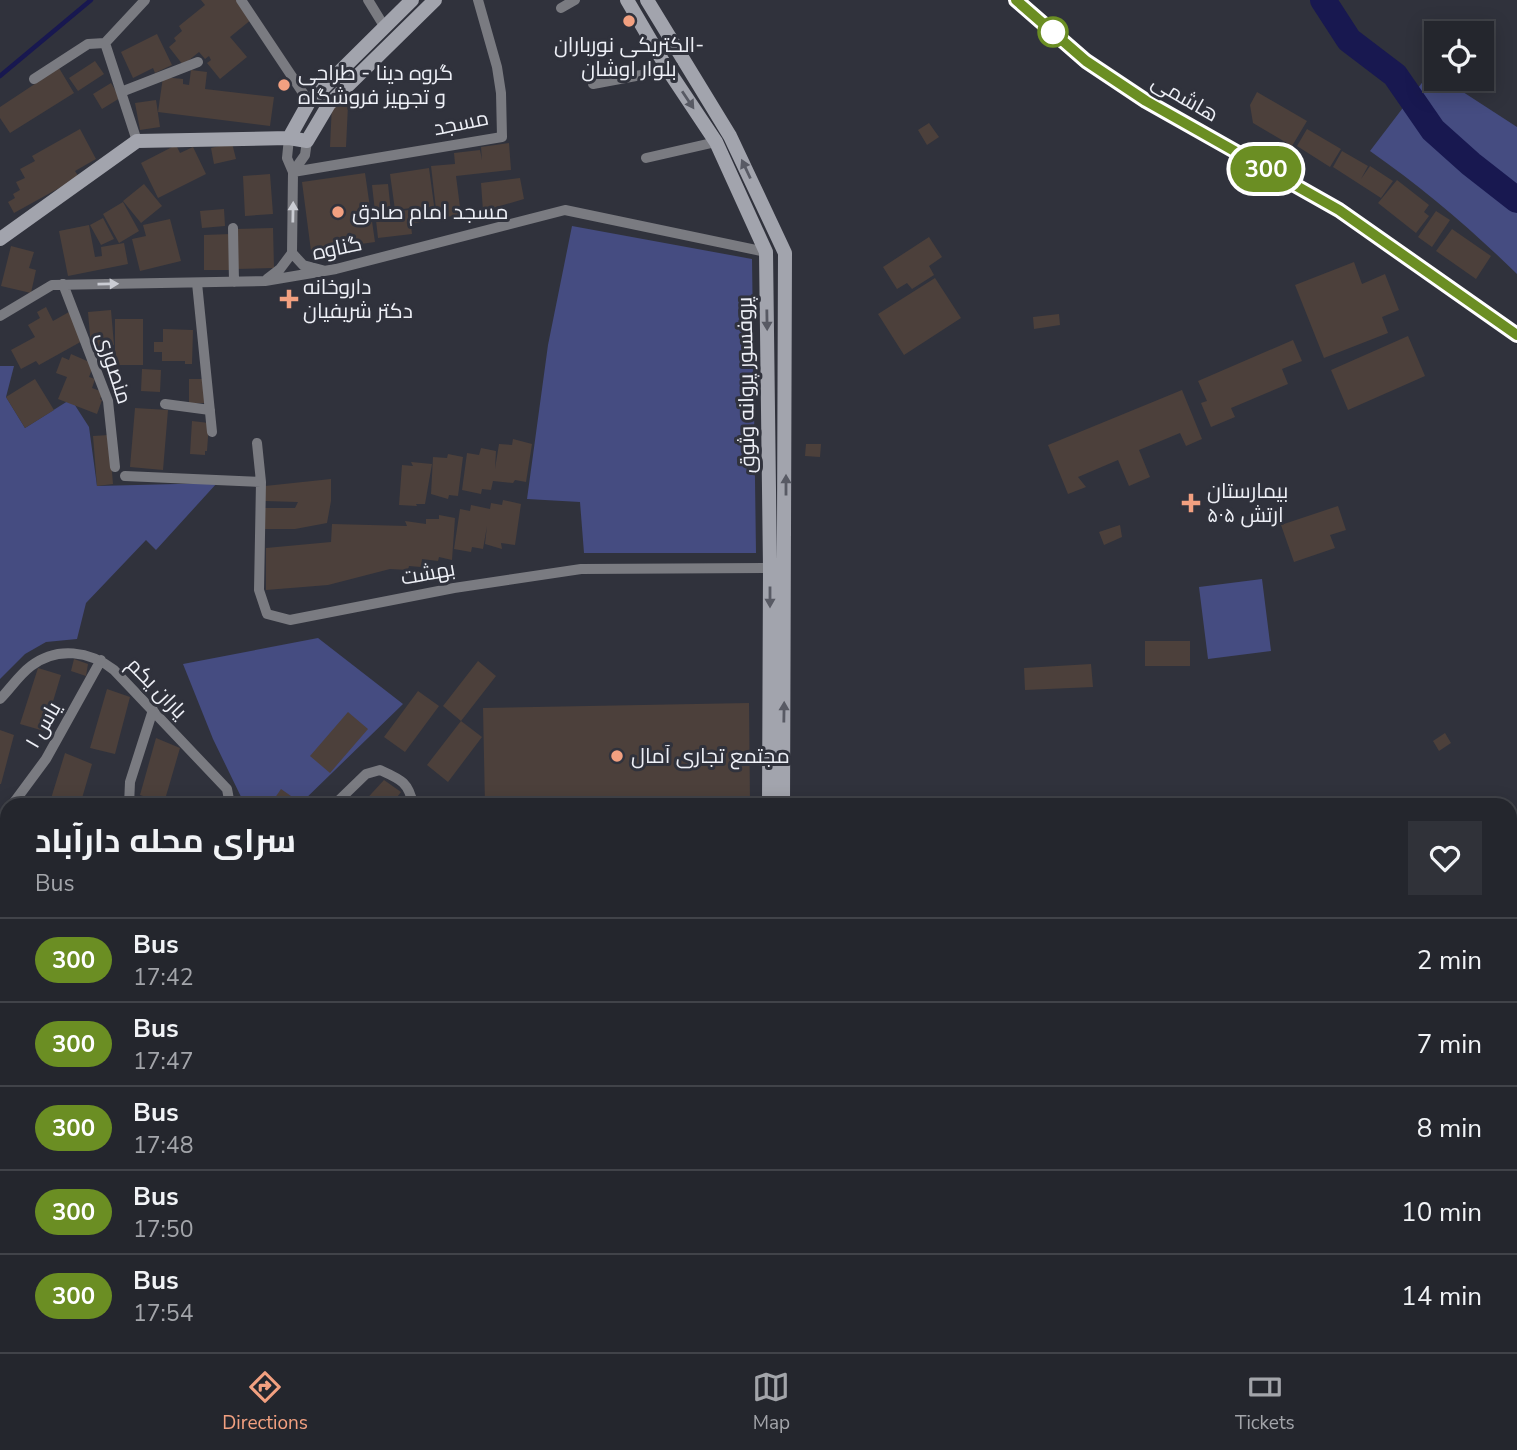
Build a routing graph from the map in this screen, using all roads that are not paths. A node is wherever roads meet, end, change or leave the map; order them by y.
1 (145, 0) edge
2 (241, 0) edge
3 (368, 0) edge
4 (412, 0) edge
5 (435, 0) edge
6 (478, 0) edge
7 (575, 0) edge
8 (627, 0) edge
9 (647, 0) edge
10 (1016, 0) edge
11 (561, 8) dead end
12 (384, 26) junction
13 (394, 39) junction
14 (105, 43) junction
15 (684, 61) junction
16 (198, 62) dead end
17 (668, 70) junction
18 (34, 79) dead end
19 (593, 84) dead end
20 (121, 92) junction
21 (309, 102) junction
22 (321, 114) junction
23 (730, 136) junction
24 (289, 138) junction
25 (137, 141) junction
26 (307, 141) junction
27 (716, 142) junction
28 (646, 158) dead end
29 (293, 172) junction
30 (757, 193) junction
31 (743, 201) junction
32 (233, 228) dead end
33 (0, 239) edge
34 (765, 252) junction
35 (292, 253) junction
36 (785, 260) junction
37 (325, 271) junction
38 (265, 281) junction
39 (197, 282) junction
40 (234, 282) junction
41 (63, 284) junction
42 (1, 314) edge
43 (1517, 335) edge
44 (164, 404) dead end
45 (210, 410) junction
46 (212, 432) dead end
47 (257, 443) dead end
48 (115, 467) dead end
49 (125, 476) dead end
50 (261, 482) junction
51 (770, 568) junction
52 (786, 568) junction
53 (101, 660) junction
54 (0, 699) edge
55 (153, 710) junction
56 (17, 798) edge
57 (129, 798) edge
58 (229, 798) edge
59 (341, 798) edge
60 (412, 798) edge
61 (769, 798) edge
62 (783, 798) edge

1 - 14 street
2 - 21 street
3 - 12 street
4 - 12 main road
5 - 13 main road
6 - 29 street, مسجد
7 - 11 street
8 - 17 main road, پروفسور پروانه وثوق
9 - 15 main road, پروفسور پروانه وثوق
10 - 43 main road, هاشمی
12 - 13 main road
12 - 21 main road
13 - 22 main road
14 - 18 street
14 - 20 street
15 - 17 main road
15 - 23 main road, پروفسور پروانه وثوق
16 - 20 street
17 - 19 street
17 -> 27 main road, پروفسور پروانه وثوق
20 - 25 street
21 - 22 main road
21 - 24 main road
22 - 26 main road
23 - 27 main road
30 -> 23 main road, پروفسور پروانه وثوق
24 - 25 main road
24 - 26 main road
24 - 29 street
25 - 33 main road
26 - 29 street
27 - 28 street
27 - 31 main road, پروفسور پروانه وثوق
35 -> 29 street
30 - 31 main road
30 - 36 main road, پروفسور پروانه وثوق
31 - 34 main road, پروفسور پروانه وثوق
32 - 40 street
34 - 36 main road
34 - 37 street, گناوه
34 -> 51 main road, پروفسور پروانه وثوق
35 - 37 street
35 - 38 street
52 -> 36 main road, پروفسور پروانه وثوق
37 - 38 street, گناوه
38 - 40 street, گناوه
39 - 40 street, گناوه
41 -> 39 street, گناوه
39 - 45 street
41 - 42 street, گناوه
41 - 48 street, منصوری
44 - 45 street
45 - 46 street
47 - 50 street, بهشت
49 - 50 street
50 - 51 street, بهشت
51 - 52 main road
51 -> 61 main road, پروفسور پروانه وثوق
62 -> 52 main road, پروفسور پروانه وثوق
53 - 54 street, یاران یکم
53 - 55 street, یاران یکم
53 - 56 street, یاس ۱
55 - 57 street
55 - 58 street, یاران یکم
59 - 60 street

